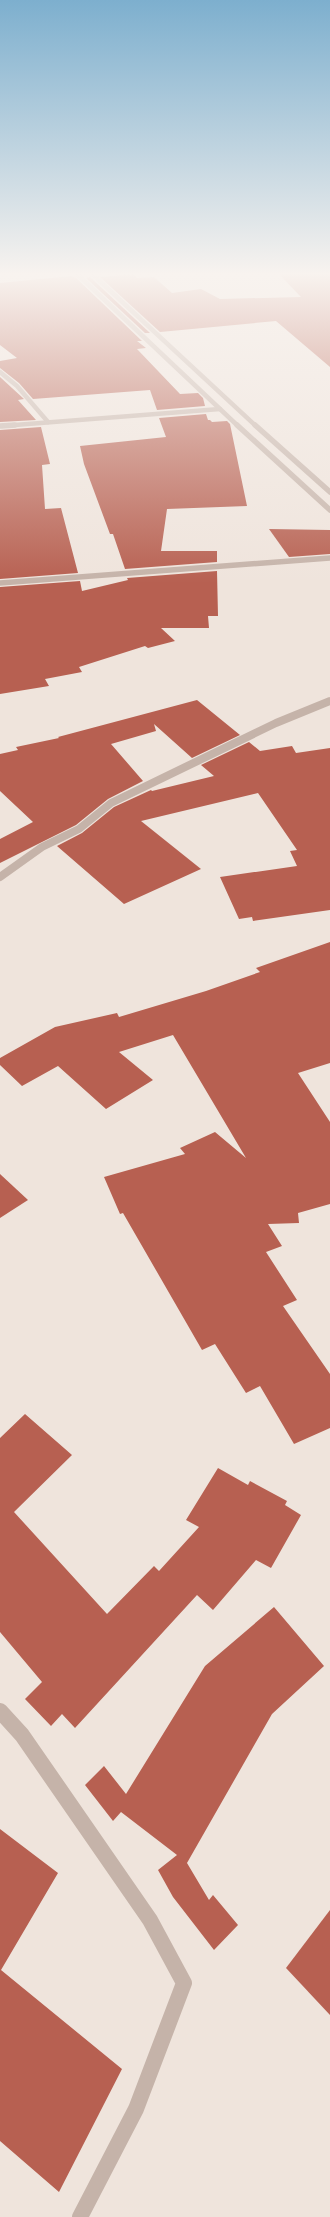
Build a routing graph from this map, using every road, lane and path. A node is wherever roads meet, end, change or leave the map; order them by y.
1 (5, 376) edge
2 (185, 376) edge
3 (201, 376) edge
4 (220, 410) junction
5 (48, 422) junction
6 (0, 426) edge
7 (330, 492) edge
8 (330, 496) edge
9 (318, 498) junction
10 (330, 510) edge
11 (330, 558) edge
12 (0, 583) edge
13 (330, 701) edge
14 (0, 877) edge
15 (0, 1711) edge
16 (80, 2217) edge

1 - 5 street
2 - 4 street
3 - 7 street
4 - 5 street
4 - 9 street
5 - 6 street
8 - 9 street
9 - 10 street
11 - 12 street
13 - 14 street
15 - 16 street

